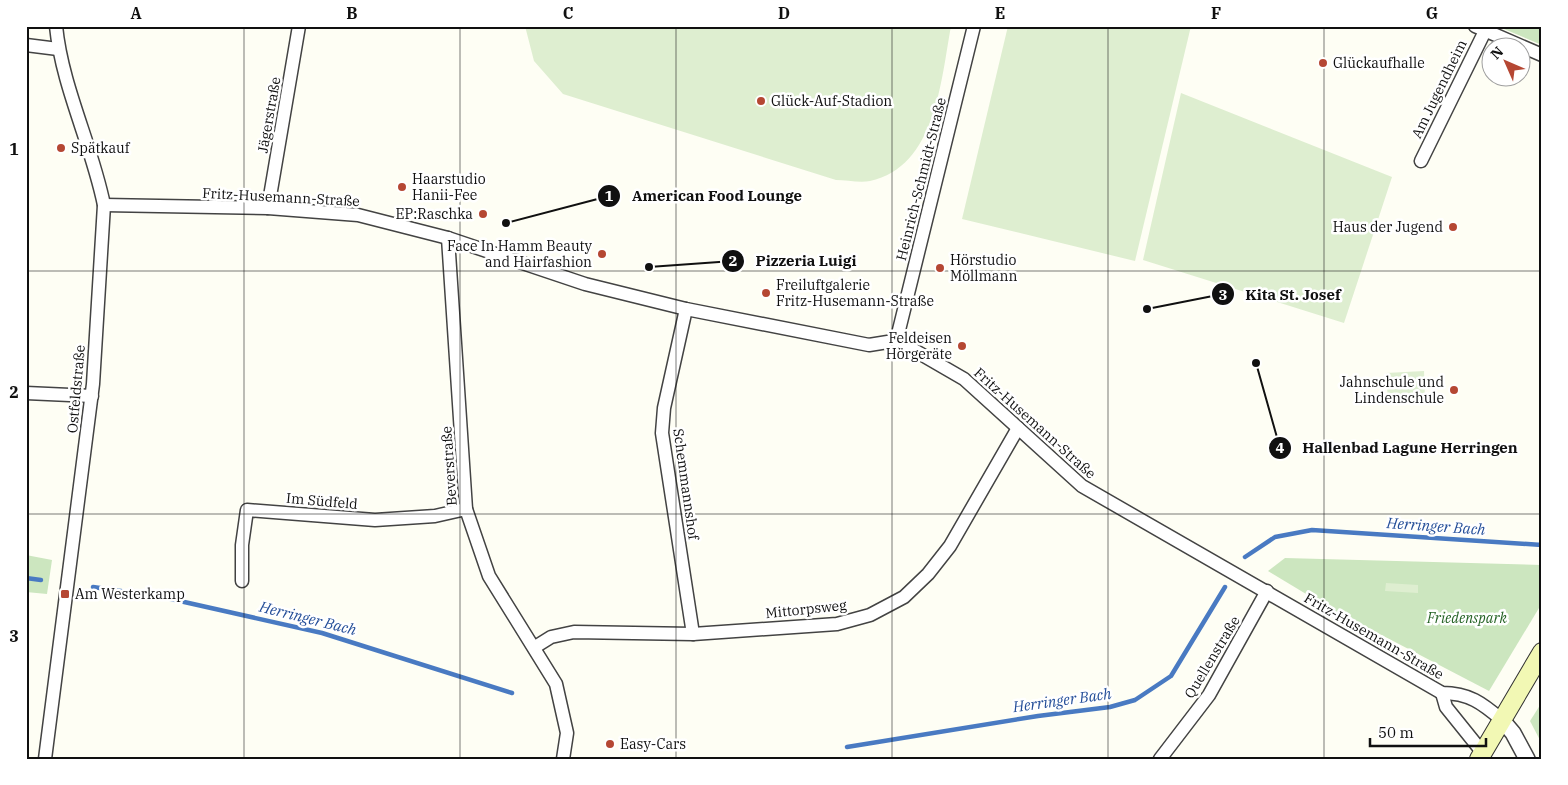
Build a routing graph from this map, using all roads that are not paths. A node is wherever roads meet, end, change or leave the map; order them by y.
1 (56, 26) edge
2 (299, 26) edge
3 (974, 26) edge
4 (1480, 29) edge
5 (26, 46) edge
6 (58, 49) junction
7 (1542, 55) edge
8 (1421, 161) dead end
9 (104, 205) junction
10 (268, 208) junction
11 (448, 238) junction
12 (686, 309) junction
13 (900, 340) junction
14 (26, 393) edge
15 (92, 396) junction
16 (1018, 428) junction
17 (466, 509) junction
18 (242, 582) dead end
19 (1267, 591) junction
20 (692, 634) junction
21 (535, 647) junction
22 (1542, 652) edge
23 (1442, 693) junction
24 (1502, 720) junction
25 (1484, 757) edge
26 (45, 759) edge
27 (563, 759) edge
28 (1160, 759) edge
29 (1527, 759) edge

1 - 6 street, Ostfeldstraße
2 - 10 street, Jägerstraße
3 - 13 street, Heinrich-Schmidt-Straße
4 - 7 street
4 - 8 street, Am Jugendheim
5 - 6 street
6 - 9 street, Ostfeldstraße
9 - 10 street, Fritz-Husemann-Straße
9 - 15 street, Ostfeldstraße
10 - 11 street, Fritz-Husemann-Straße
11 - 12 street, Fritz-Husemann-Straße
11 - 17 street, Beverstraße
12 - 13 street, Fritz-Husemann-Straße
12 - 20 street, Schemmannshof
13 - 16 street, Fritz-Husemann-Straße
14 - 15 street
15 - 26 street, Ostfeldstraße
16 - 19 street, Fritz-Husemann-Straße
16 - 20 street, Mittorpsweg
17 - 18 street, Im Südfeld
17 - 21 street, Beverstraße
19 - 23 street, Fritz-Husemann-Straße
19 - 28 street, Quellenstraße
20 - 21 street, Mittorpsweg
21 - 27 street, Beverstraße
22 - 24 main road
23 - 24 street, Fritz-Husemann-Straße
23 - 25 street, Fritz-Husemann-Straße
24 - 25 main road
24 - 29 street

